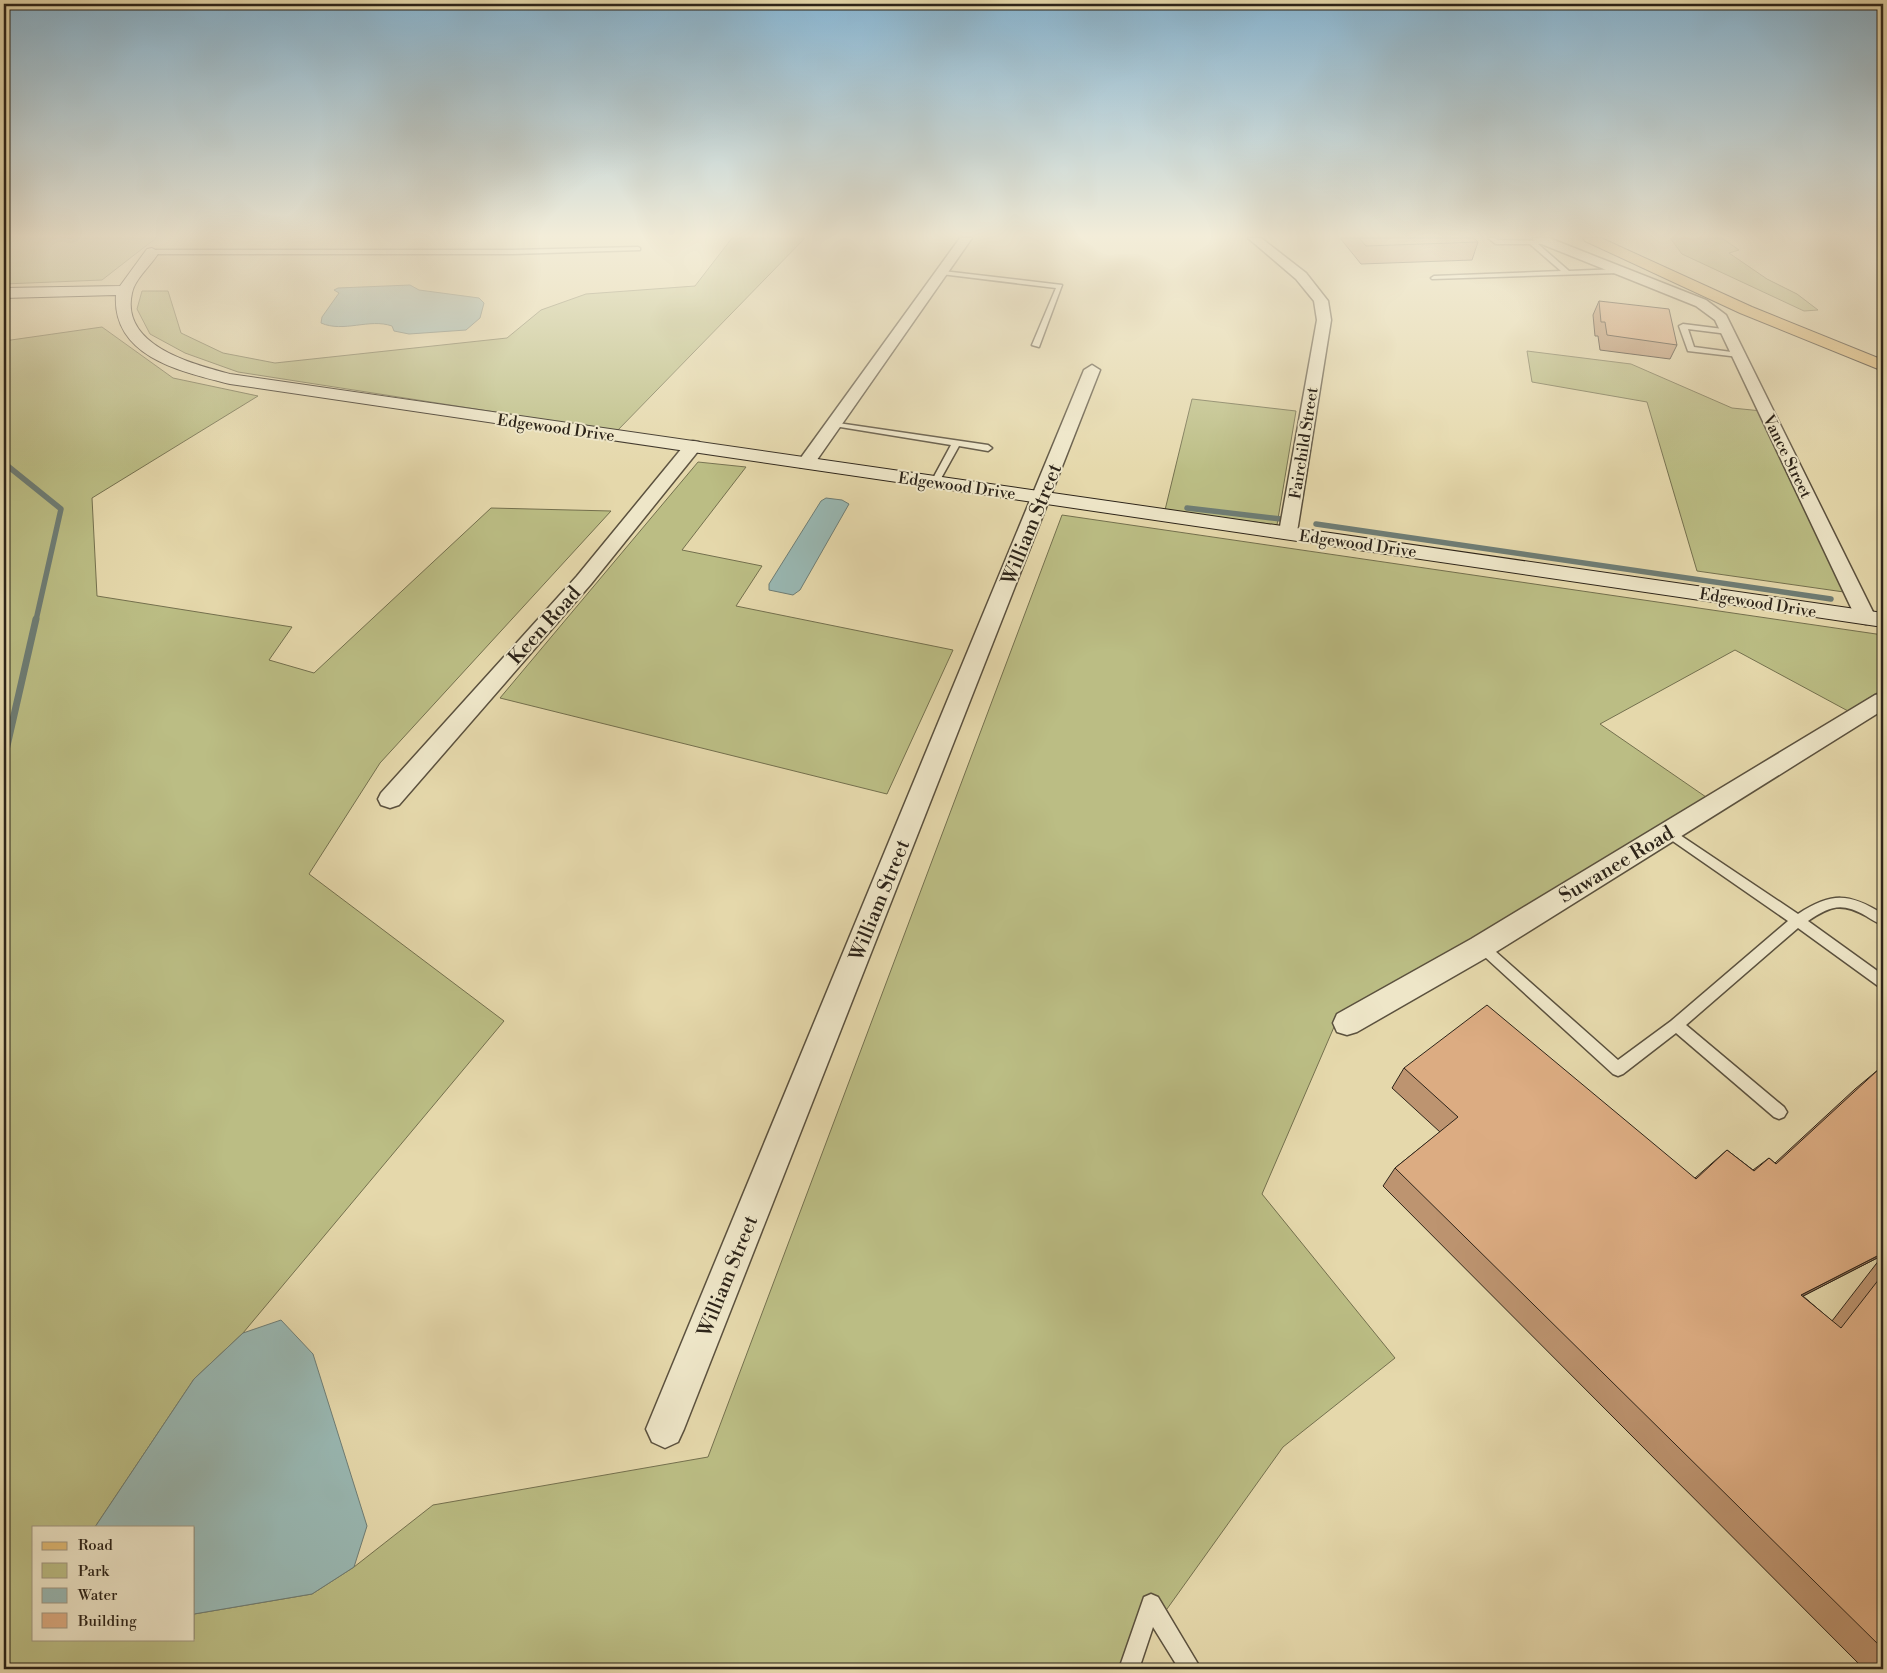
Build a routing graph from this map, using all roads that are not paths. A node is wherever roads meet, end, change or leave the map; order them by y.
1 (124, 316) edge
2 (912, 316) edge
3 (1048, 316) edge
4 (1323, 316) edge
5 (1718, 316) edge
6 (1761, 316) edge
7 (1792, 316) edge
8 (1728, 332) junction
9 (1036, 345) dead end
10 (1883, 352) edge
11 (1739, 355) junction
12 (1883, 366) edge
13 (1092, 370) dead end
14 (834, 424) junction
15 (956, 443) junction
16 (693, 446) junction
17 (988, 448) dead end
18 (806, 463) junction
19 (935, 482) junction
20 (1042, 497) junction
21 (1288, 532) junction
22 (1875, 619) edge
23 (1883, 700) edge
24 (390, 799) dead end
25 (1668, 832) junction
26 (1883, 920) edge
27 (1798, 921) junction
28 (1481, 947) junction
29 (1883, 982) edge
30 (1347, 1023) dead end
31 (1676, 1025) junction
32 (1779, 1112) dead end
33 (665, 1429) dead end
34 (1129, 1669) edge
35 (1191, 1669) edge

1 - 16 street, Edgewood Drive
2 - 14 street
3 - 9 lane
4 - 21 street, Fairchild Street
5 - 8 street, Vance Street
6 - 12 main road
7 - 10 main road
8 - 11 street, Vance Street
8 - 11 lane
11 - 22 street, Vance Street
13 - 20 street, William Street
14 - 15 lane
14 - 18 street
15 - 17 lane
15 - 19 lane
16 - 18 street, Edgewood Drive
16 - 24 street, Keen Road
18 - 19 street, Edgewood Drive
19 - 20 street, Edgewood Drive
20 - 21 street, Edgewood Drive
20 - 33 street, William Street
21 - 22 street, Edgewood Drive
23 - 25 street, Suwanee Road
25 - 27 lane
25 - 28 street, Suwanee Road
26 - 27 lane
27 - 29 lane
27 - 31 lane
28 - 30 street, Suwanee Road
28 - 31 lane
31 - 32 lane
34 - 35 lane

